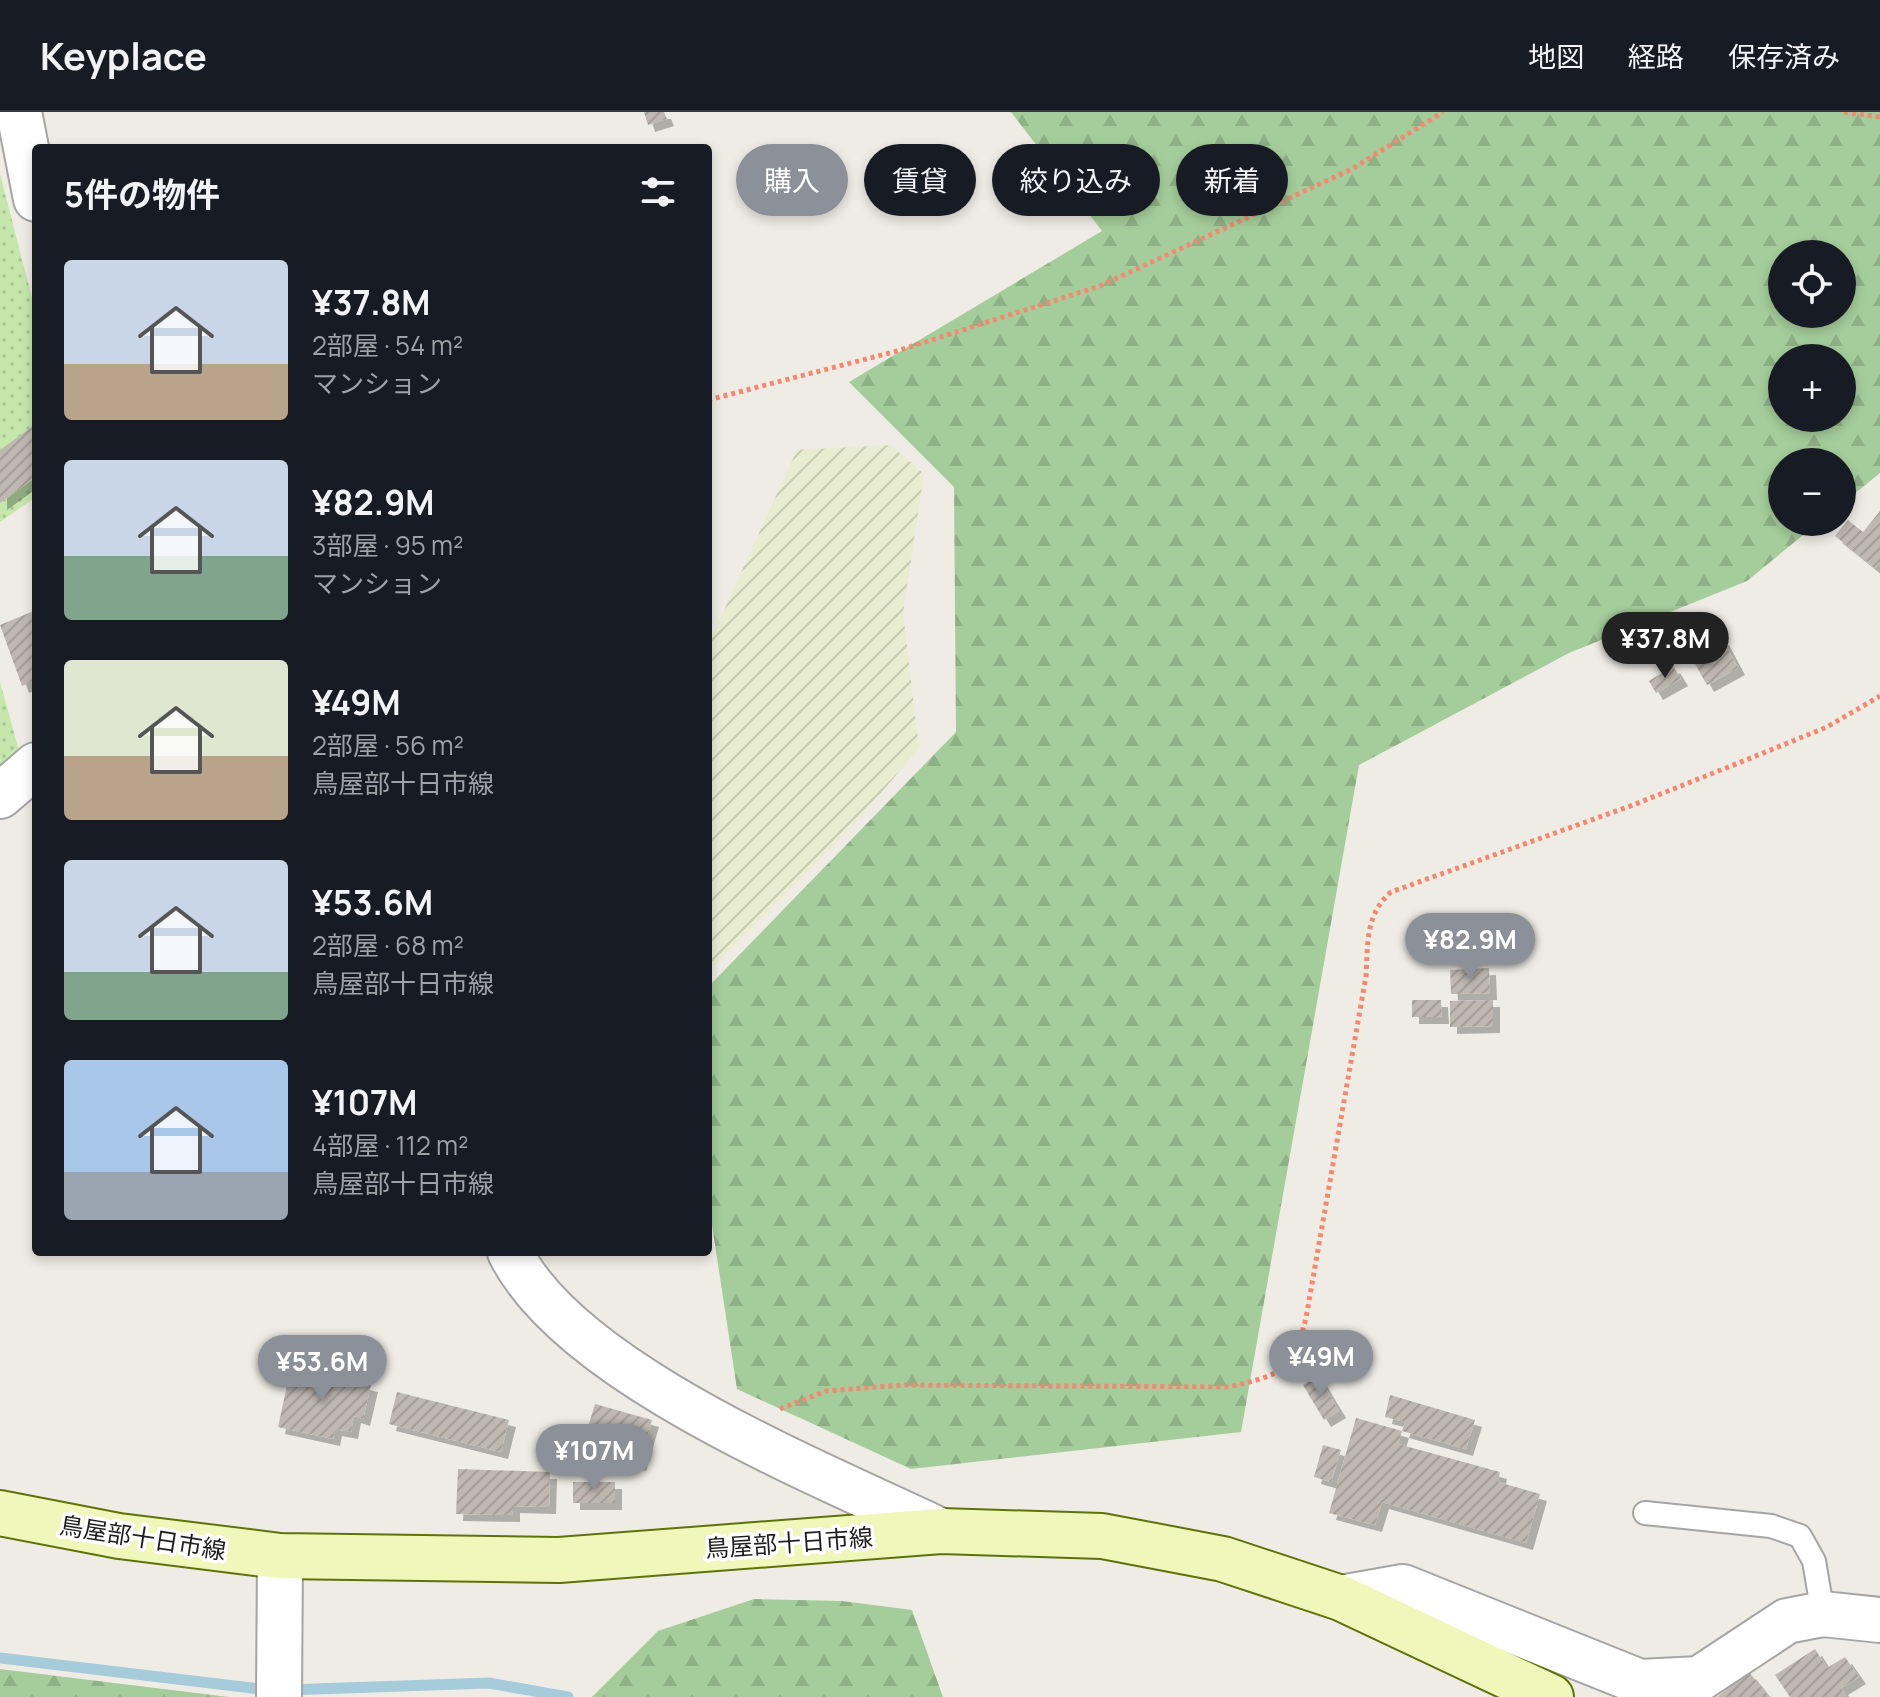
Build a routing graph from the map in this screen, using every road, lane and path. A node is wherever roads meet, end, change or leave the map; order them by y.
1 (19, 112) edge
2 (1443, 112) edge
3 (1844, 112) edge
4 (1880, 117) edge
5 (32, 179) edge
6 (712, 399) edge
7 (1880, 696) edge
8 (32, 768) edge
9 (0, 796) edge
10 (512, 1256) edge
11 (735, 1433) junction
12 (0, 1513) edge
13 (1645, 1513) dead end
14 (941, 1531) junction
15 (280, 1556) junction
16 (1341, 1598) junction
17 (1823, 1614) junction
18 (1880, 1620) edge
19 (279, 1697) edge
20 (1551, 1697) edge

1 - 5 street
2 - 6 path
3 - 4 path
7 - 11 path
8 - 9 street
10 - 11 street
11 - 14 street
12 - 15 main road, 鳥屋部十日市線
13 - 17 lane
14 - 15 main road, 鳥屋部十日市線
14 - 16 main road, 鳥屋部十日市線
15 - 19 street
16 - 17 street
16 - 20 main road, 鳥屋部十日市線
17 - 18 street

